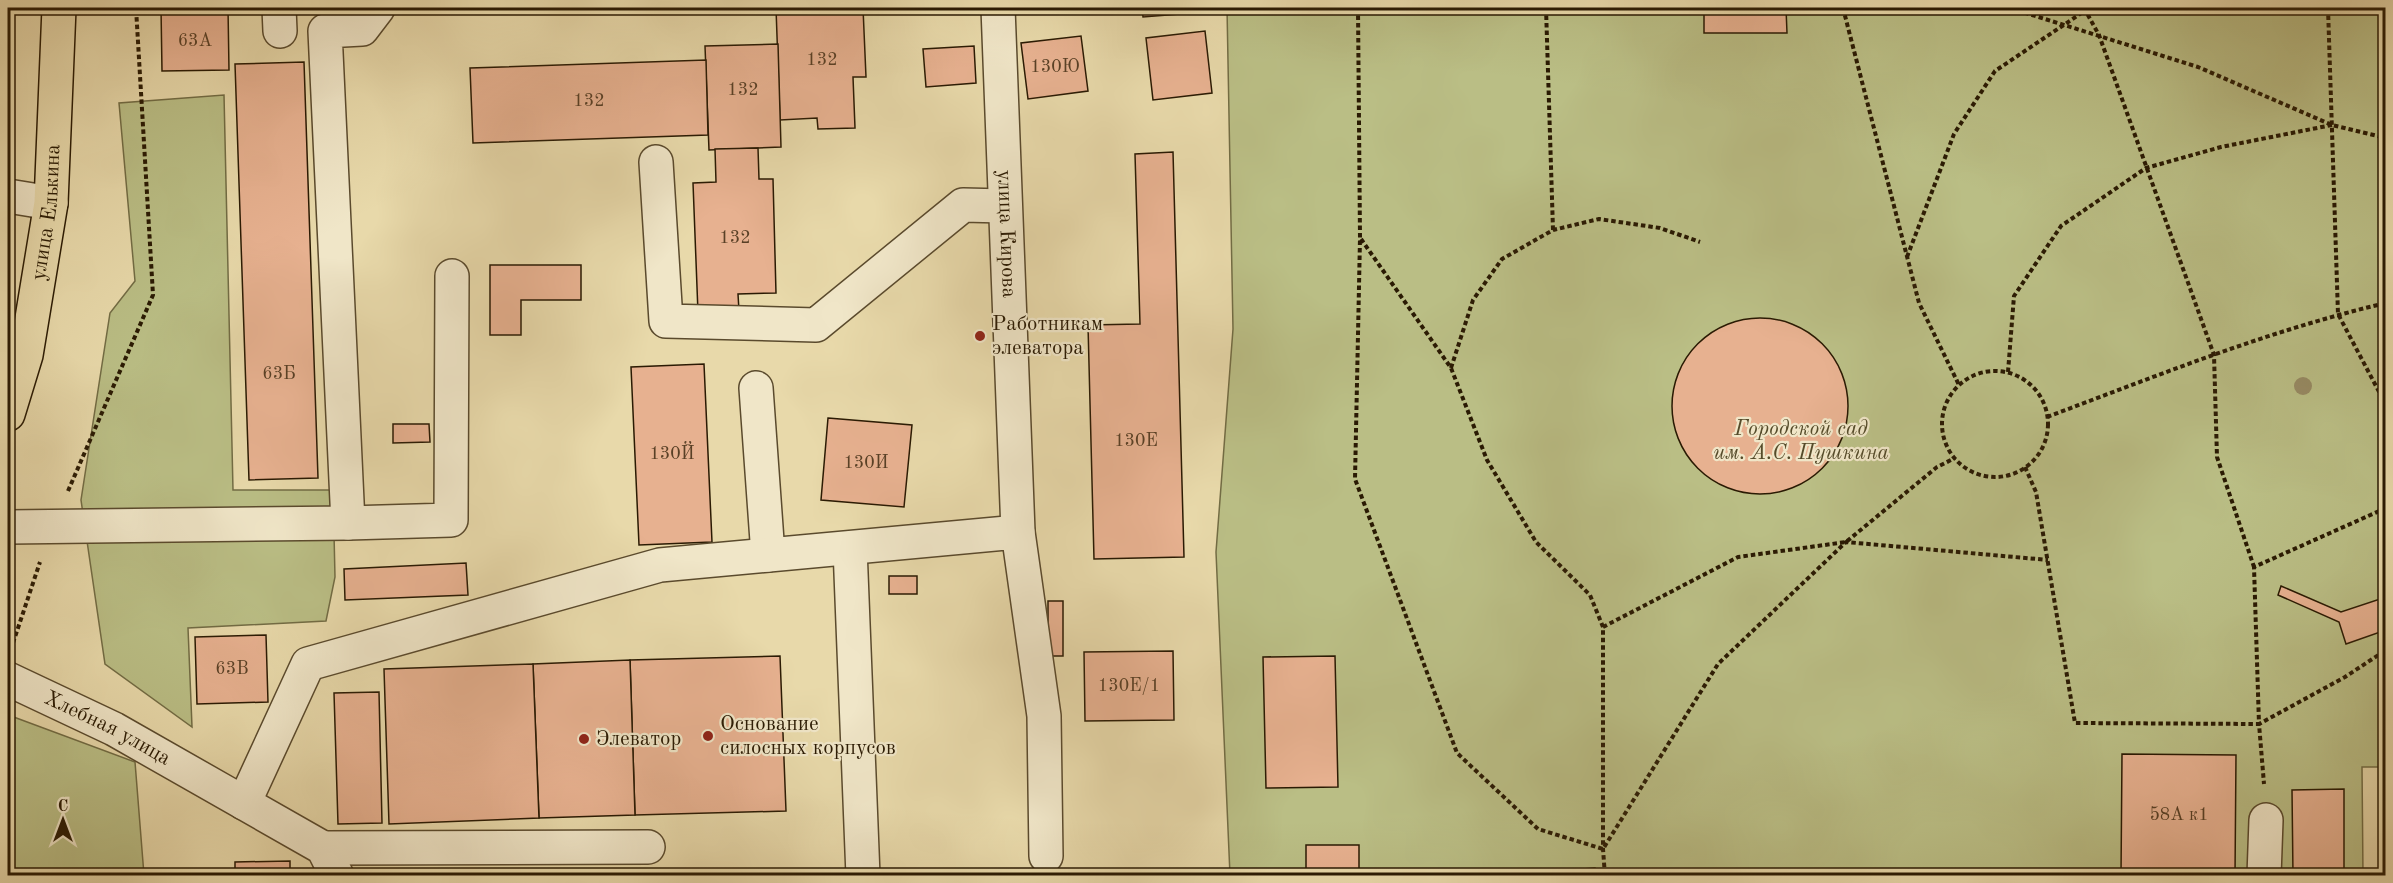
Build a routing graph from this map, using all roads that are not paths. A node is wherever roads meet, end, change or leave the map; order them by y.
1 (59, 8) edge
2 (378, 8) edge
3 (998, 8) edge
4 (656, 162) dead end
5 (8, 196) edge
6 (51, 203) junction
7 (1005, 207) junction
8 (452, 276) dead end
9 (756, 388) dead end
10 (8, 414) edge
11 (348, 523) junction
12 (8, 527) edge
13 (1018, 532) junction
14 (850, 548) junction
15 (768, 555) junction
16 (8, 658) edge
17 (8, 679) edge
18 (207, 781) junction
19 (244, 803) junction
20 (2266, 820) road end
21 (648, 847) dead end
22 (1046, 856) dead end
23 (330, 862) edge
24 (863, 876) edge
25 (2264, 876) edge

1 - 6 main road, улица Елькина
2 - 11 street
3 - 7 street, улица Кирова
4 - 7 street
5 - 6 street
6 - 10 main road, улица Елькина
7 - 13 street, улица Кирова
8 - 11 street
9 - 15 street
11 - 12 street
13 - 14 street
13 - 22 street, улица Кирова
14 - 15 street
14 - 24 street
15 - 19 street
16 - 18 street, Хлебная улица
17 - 18 street, Хлебная улица
18 - 19 street, Хлебная улица
19 - 23 street, Хлебная улица
20 - 25 street
21 - 23 street

